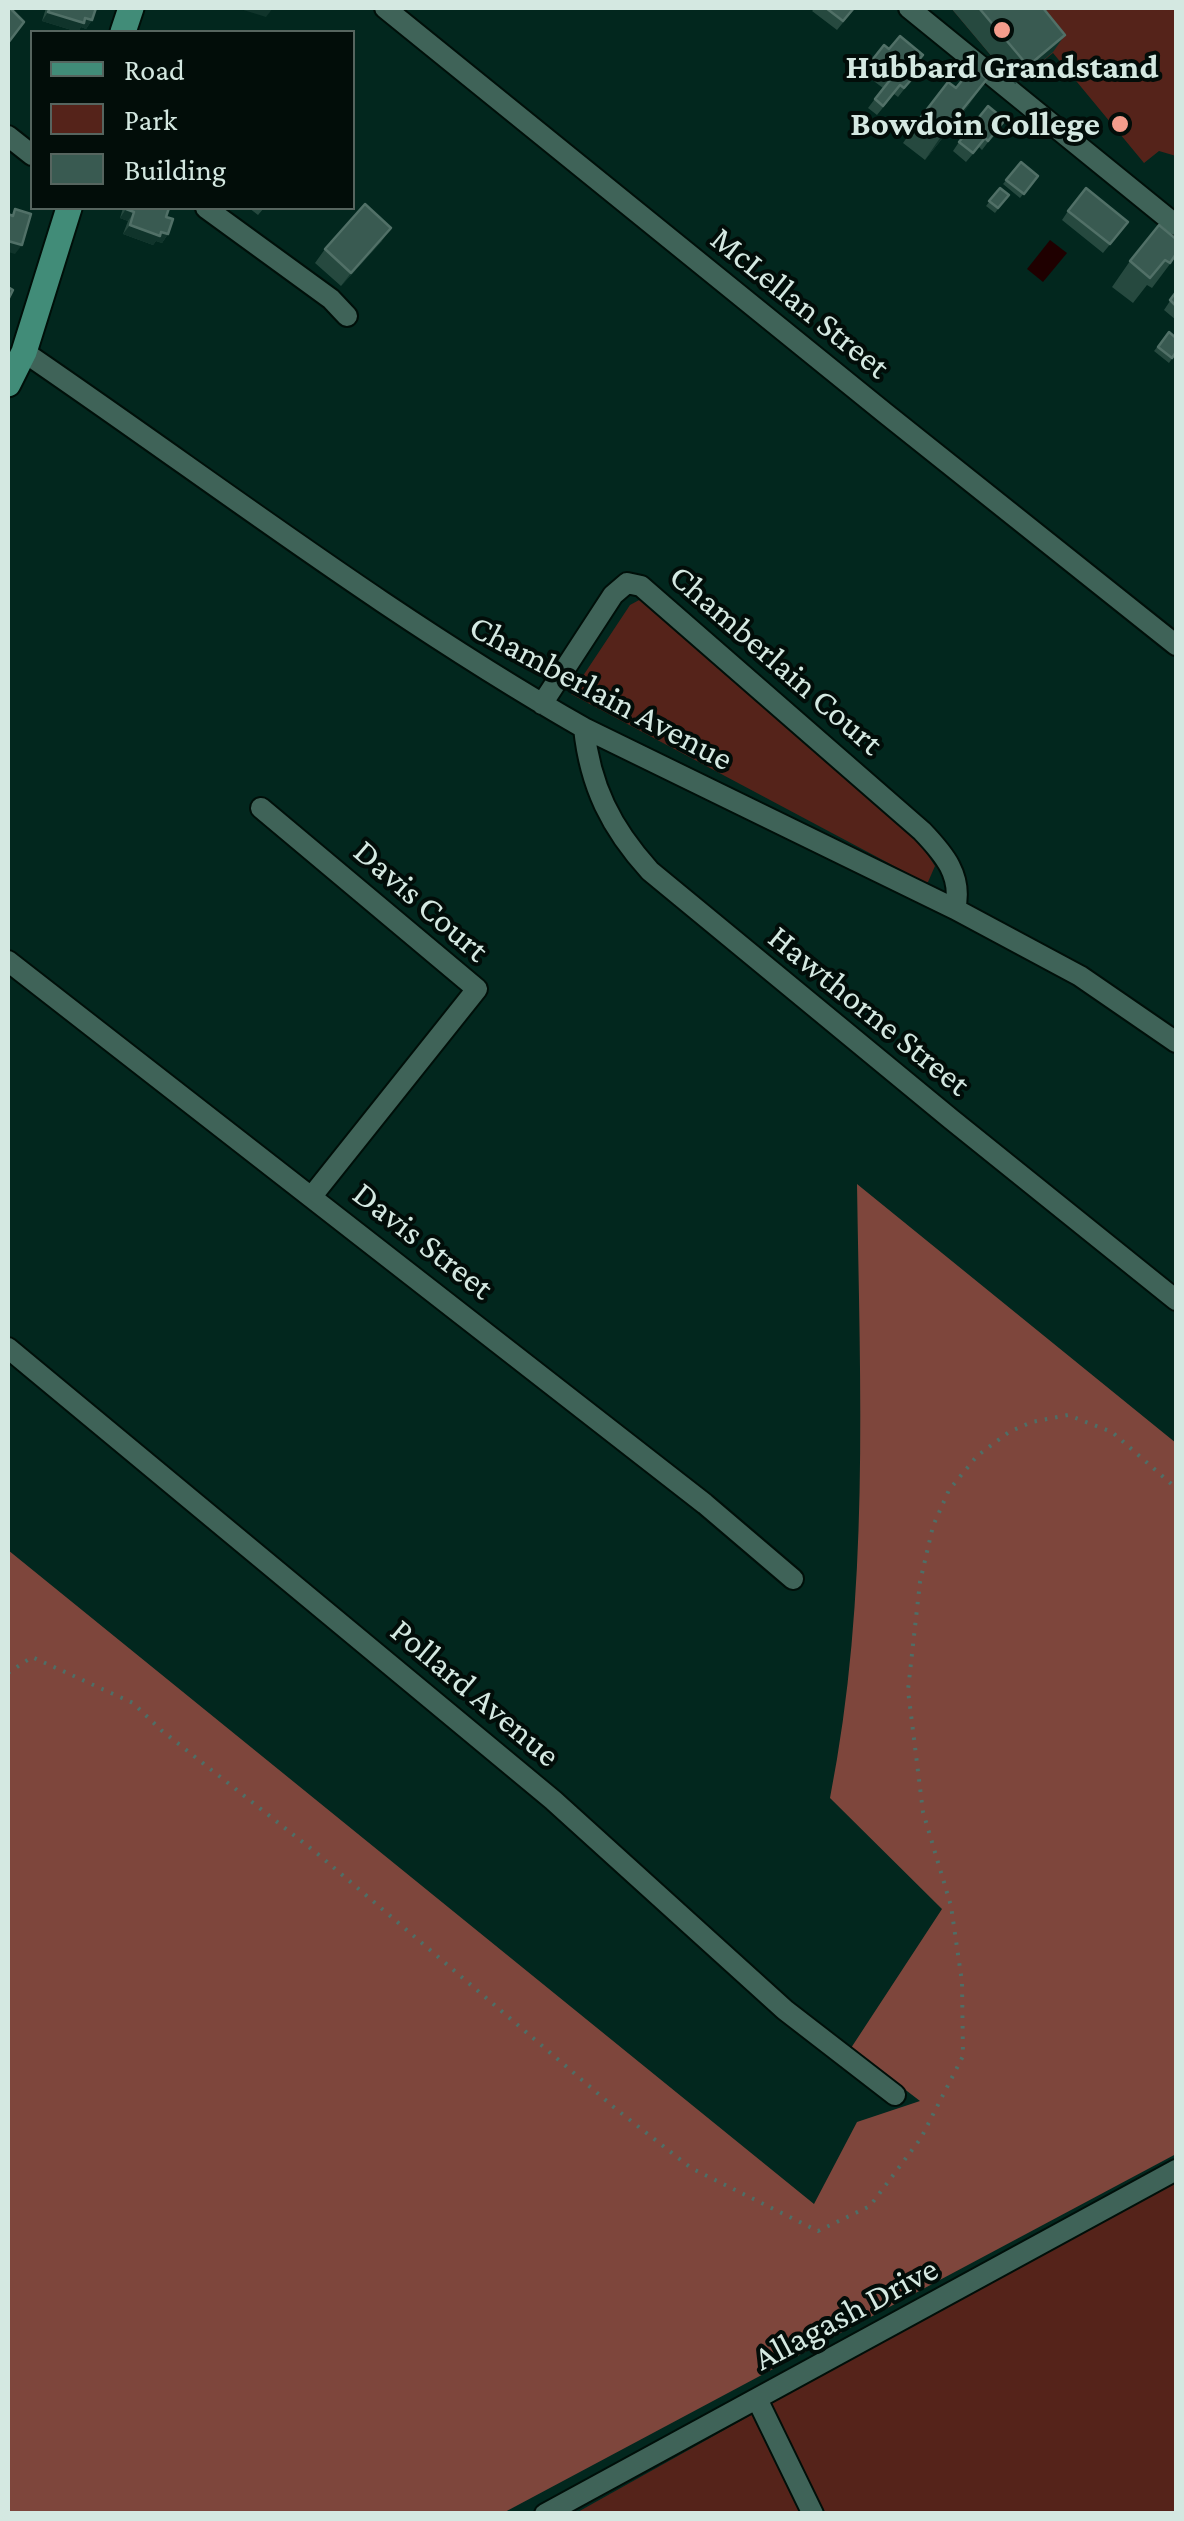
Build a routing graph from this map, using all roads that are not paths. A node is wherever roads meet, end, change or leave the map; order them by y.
1 (385, 8) edge
2 (909, 8) edge
3 (8, 136) edge
4 (30, 154) edge
5 (68, 210) edge
6 (209, 210) edge
7 (1176, 225) edge
8 (347, 316) dead end
9 (24, 352) junction
10 (8, 384) edge
11 (1176, 645) edge
12 (542, 704) junction
13 (584, 728) junction
14 (261, 808) dead end
15 (956, 909) junction
16 (8, 961) edge
17 (1176, 1042) edge
18 (312, 1196) junction
19 (1176, 1300) edge
20 (8, 1348) edge
21 (793, 1578) dead end
22 (895, 2094) dead end
23 (1176, 2170) edge
24 (757, 2398) junction
25 (545, 2514) edge
26 (814, 2514) edge

1 - 11 street, McLellan Street
2 - 7 street
3 - 4 street
5 - 9 main road
6 - 8 street
9 - 10 main road
9 - 12 street, Chamberlain Avenue
12 - 13 street, Chamberlain Avenue
12 - 15 street, Chamberlain Court
13 - 15 street, Chamberlain Avenue
13 - 19 street, Hawthorne Street
14 - 18 street, Davis Court
15 - 17 street, Chamberlain Avenue
16 - 18 street, Davis Street
18 - 21 street, Davis Street
20 - 22 street, Pollard Avenue
23 - 24 street, Allagash Drive
24 - 25 street, Allagash Drive
24 - 26 street

